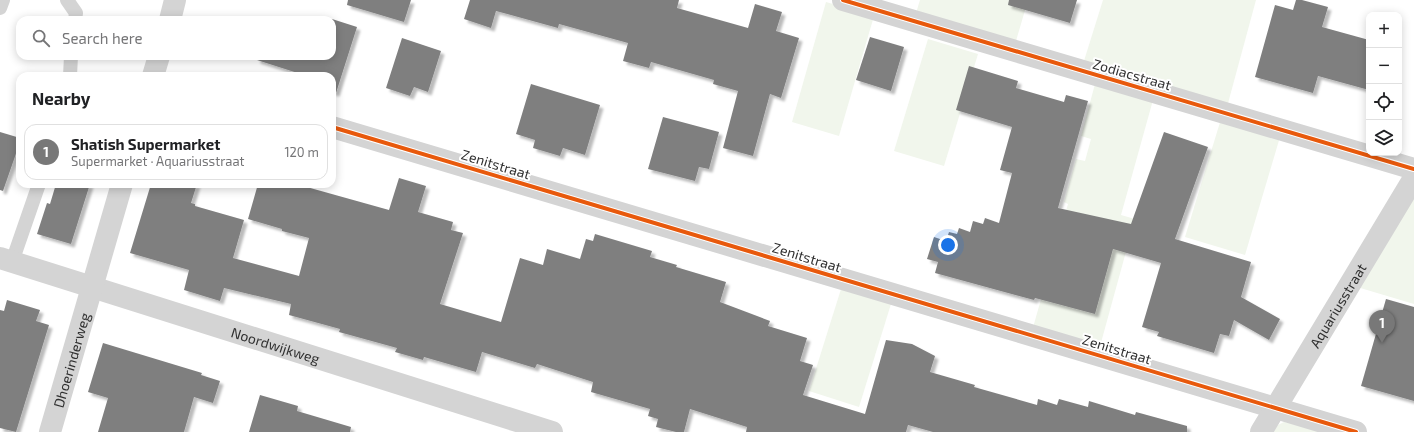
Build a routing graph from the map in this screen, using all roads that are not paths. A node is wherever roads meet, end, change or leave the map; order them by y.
1 (3, 0) edge
2 (67, 0) edge
3 (175, 0) edge
4 (843, 0) edge
5 (0, 8) edge
6 (76, 16) edge
7 (171, 16) edge
8 (71, 60) edge
9 (70, 72) edge
10 (336, 128) edge
11 (1414, 169) edge
12 (1414, 178) edge
13 (36, 188) edge
14 (121, 188) edge
15 (6, 260) edge
16 (93, 287) junction
17 (1275, 408) junction
18 (50, 432) edge
19 (552, 432) edge
20 (1261, 432) edge
21 (1356, 432) edge

1 - 5 lane
2 - 6 lane
3 - 7 street
4 - 11 street, Zodiacstraat
8 - 9 lane
10 - 17 street, Zenitstraat
12 - 17 street, Aquariusstraat
13 - 15 lane
14 - 16 street, Dhoerinderweg
15 - 16 street, Noordwijkweg
16 - 18 street, Dhoerinderweg
16 - 19 street, Noordwijkweg
17 - 20 street, Aquariusstraat
17 - 21 street, Zenitstraat

